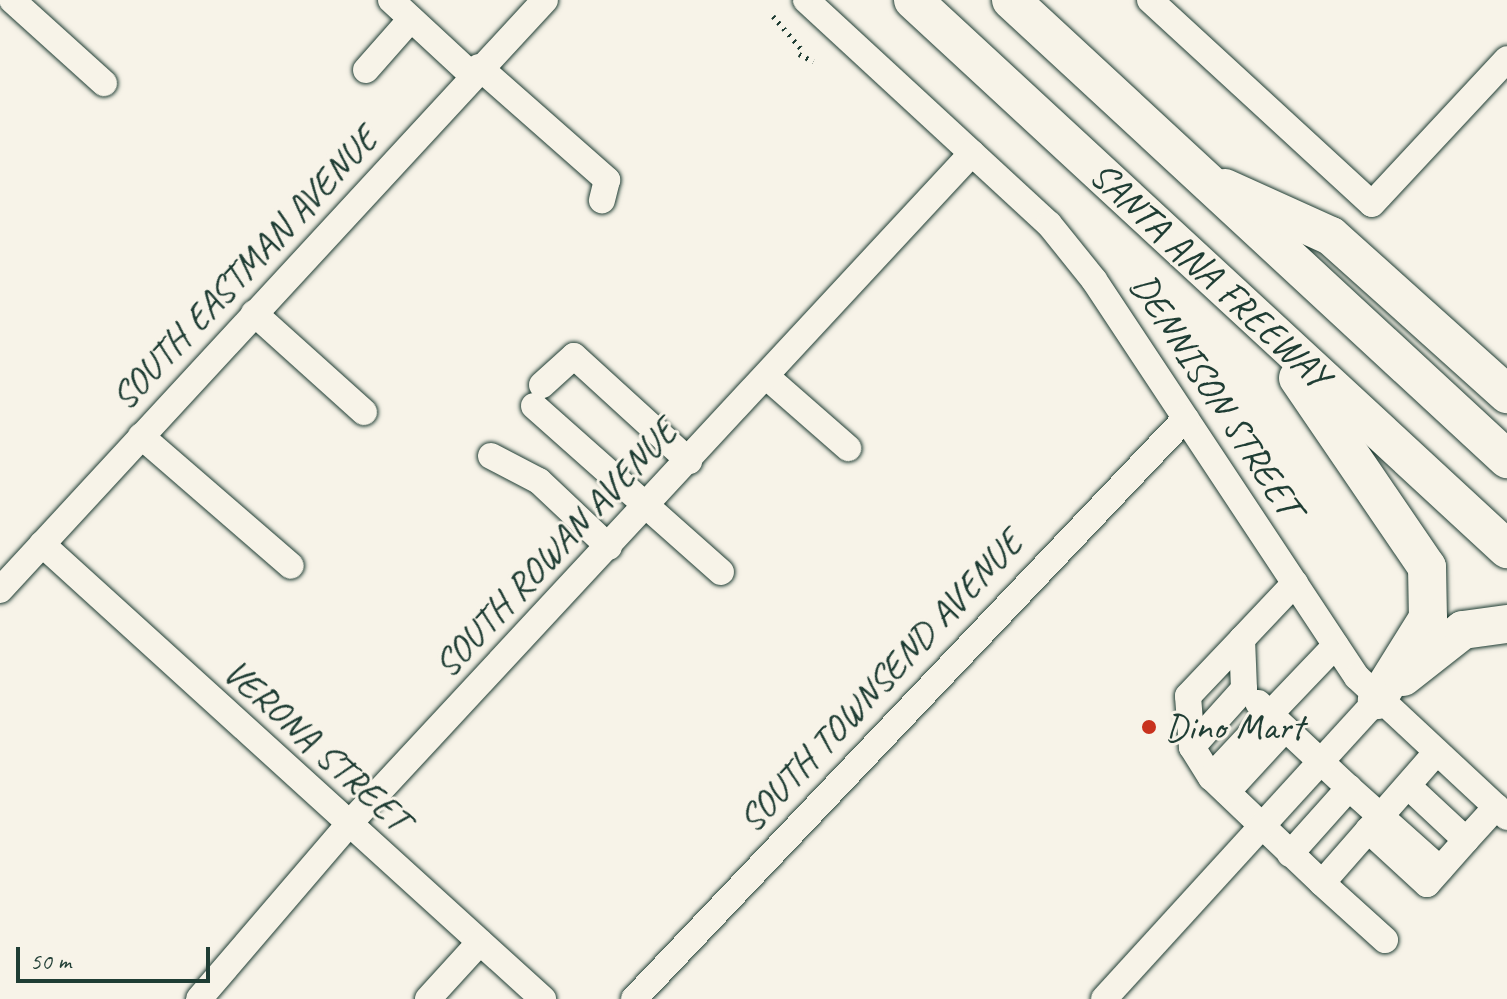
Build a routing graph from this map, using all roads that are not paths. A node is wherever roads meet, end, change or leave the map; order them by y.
1 (12, 0) edge
2 (391, 0) edge
3 (545, 0) edge
4 (806, 0) edge
5 (913, 0) edge
6 (1011, 0) edge
7 (1150, 0) edge
8 (411, 19) junction
9 (1507, 59) edge
10 (366, 70) dead end
11 (476, 71) junction
12 (104, 83) dead end
13 (972, 153) junction
14 (1192, 174) junction
15 (602, 200) dead end
16 (1249, 311) junction
17 (254, 313) junction
18 (767, 377) junction
19 (1507, 394) edge
20 (364, 412) dead end
21 (1186, 418) junction
22 (141, 436) junction
23 (848, 448) dead end
24 (491, 456) dead end
25 (1507, 459) edge
26 (689, 461) junction
27 (648, 505) junction
28 (42, 544) junction
29 (609, 547) junction
30 (1507, 549) edge
31 (291, 566) dead end
32 (721, 572) dead end
33 (1295, 583) junction
34 (0, 590) edge
35 (1507, 624) edge
36 (1242, 639) junction
37 (1336, 645) junction
38 (1244, 689) junction
39 (1377, 700) junction
40 (1277, 722) junction
41 (1192, 747) junction
42 (1436, 753) junction
43 (1320, 762) junction
44 (1219, 785) junction
45 (1408, 786) junction
46 (1349, 788) junction
47 (1502, 812) edge
48 (1375, 823) junction
49 (348, 825) junction
50 (1261, 828) junction
51 (1466, 840) junction
52 (1290, 854) junction
53 (1322, 883) junction
54 (1385, 940) dead end
55 (480, 942) junction
56 (199, 999) edge
57 (428, 999) edge
58 (543, 999) edge
59 (634, 999) edge
60 (1104, 999) edge

1 - 12 street
2 - 8 street
3 - 11 street, SOUTH EASTMAN AVENUE
4 - 13 street, DENNISON STREET
5 - 16 highway, SANTA ANA FREEWAY
6 - 14 highway, SANTA ANA FREEWAY
7 - 9 street
8 - 10 street
8 - 11 street
11 - 15 street
11 - 17 street, SOUTH EASTMAN AVENUE
13 - 18 street, SOUTH ROWAN AVENUE
13 - 21 street, DENNISON STREET
14 - 19 highway
14 - 25 highway, SANTA ANA FREEWAY
16 - 30 highway, SANTA ANA FREEWAY
16 - 39 highway
17 - 20 street
17 - 22 street, SOUTH EASTMAN AVENUE
18 - 23 street
18 - 26 street, SOUTH ROWAN AVENUE
21 - 33 street, DENNISON STREET
21 - 59 street, SOUTH TOWNSEND AVENUE
22 - 28 street, SOUTH EASTMAN AVENUE
22 - 31 street
24 - 29 street
26 - 27 street, SOUTH ROWAN AVENUE
26 - 27 street
27 - 29 street, SOUTH ROWAN AVENUE
27 - 32 street
28 - 34 street, SOUTH EASTMAN AVENUE
28 - 49 street, VERONA STREET
29 - 49 street, SOUTH ROWAN AVENUE
33 - 36 street
33 - 37 street, DENNISON STREET
35 - 39 highway
36 - 38 street
36 - 41 street
37 - 39 street, DENNISON STREET
37 - 40 street
38 - 40 street
38 - 41 street
39 - 42 street, DENNISON STREET
39 - 43 street
40 - 43 street
40 - 44 street
41 - 44 street
42 - 45 street
42 - 47 street, DENNISON STREET
43 - 46 street
43 - 50 street
44 - 50 street
45 - 48 street
45 - 51 street
46 - 48 street
46 - 52 street
47 - 51 street
48 - 51 street
48 - 53 street
49 - 55 street, VERONA STREET
49 - 56 street, SOUTH ROWAN AVENUE
50 - 52 street
50 - 60 street
52 - 53 street
53 - 54 street
55 - 57 street
55 - 58 street, VERONA STREET

